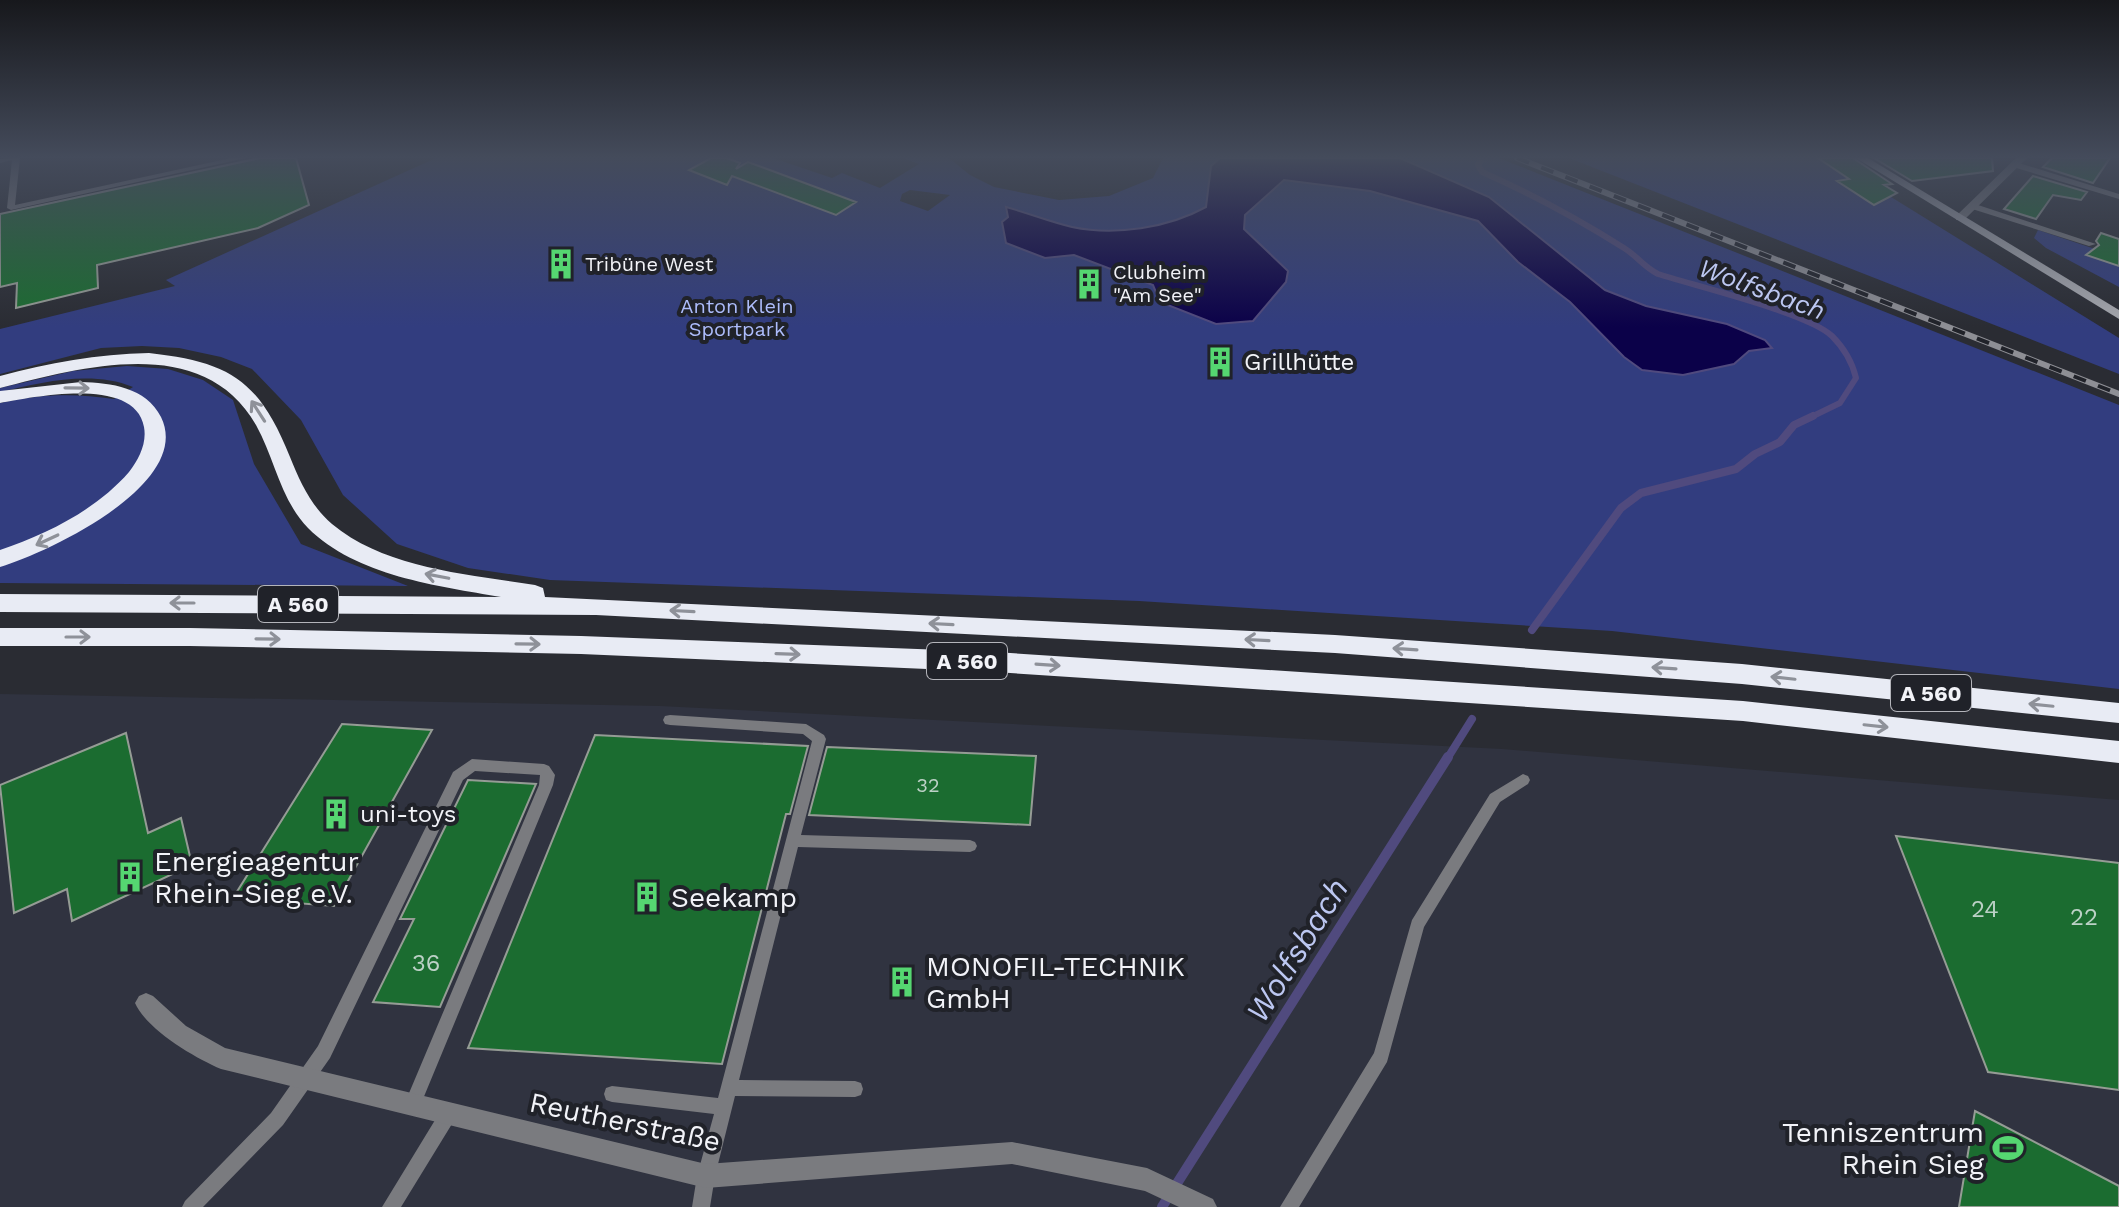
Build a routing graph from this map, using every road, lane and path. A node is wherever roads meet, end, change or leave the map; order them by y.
1 (1954, 214) edge
2 (1964, 214) edge
3 (1998, 214) edge
4 (1960, 218) junction
5 (2092, 244) dead end
6 (2119, 315) edge
7 (0, 382) edge
8 (0, 397) edge
9 (0, 559) edge
10 (0, 603) edge
11 (596, 606) junction
12 (0, 637) edge
13 (2119, 713) edge
14 (670, 720) dead end
15 (2119, 752) edge
16 (1523, 780) dead end
17 (793, 841) junction
18 (970, 846) dead end
19 (146, 1003) dead end
20 (304, 1078) junction
21 (730, 1088) junction
22 (855, 1089) dead end
23 (612, 1094) dead end
24 (412, 1105) junction
25 (724, 1107) junction
26 (449, 1113) junction
27 (706, 1176) junction
28 (191, 1207) edge
29 (391, 1207) edge
30 (701, 1207) edge
31 (1205, 1207) edge
32 (1289, 1207) edge

1 - 4 main road
2 - 4 street
3 - 5 lane
4 - 6 main road
11 -> 7 highway
8 -> 9 highway
11 -> 10 highway, A 560
13 -> 11 highway, A 560
12 -> 15 highway, A 560
14 - 17 lane
16 - 32 lane
17 - 18 lane
17 - 21 lane
19 - 20 street, Reutherstraße
20 - 24 street, Reutherstraße
20 - 24 lane
20 - 28 lane
21 - 22 lane
21 - 25 lane
23 - 25 lane
24 - 26 street, Reutherstraße
25 - 27 lane
26 - 27 street, Reutherstraße
26 - 29 lane
27 - 30 lane
27 - 31 street, Reutherstraße

